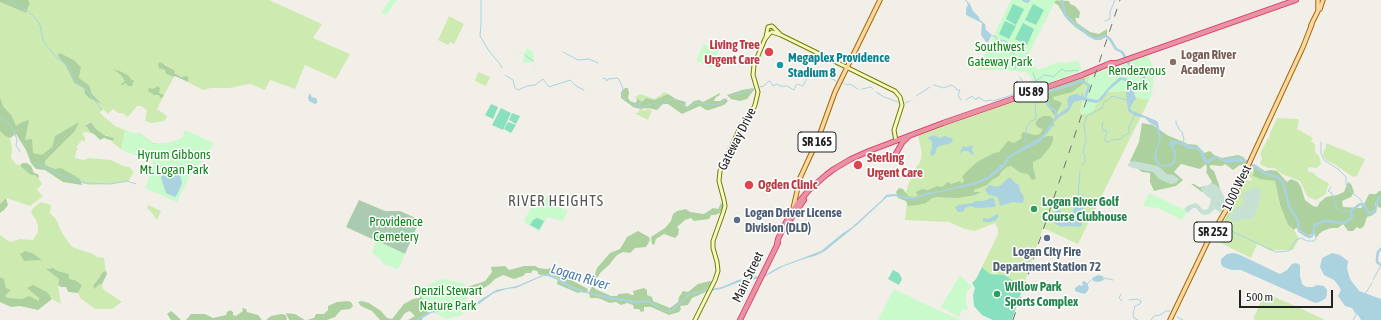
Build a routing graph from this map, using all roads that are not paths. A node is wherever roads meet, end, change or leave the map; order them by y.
1 (880, 0) edge
2 (1296, 0) edge
3 (1318, 0) edge
4 (1323, 0) edge
5 (1318, 11) junction
6 (1302, 47) junction
7 (846, 67) junction
8 (1289, 75) junction
9 (909, 136) junction
10 (896, 141) junction
11 (894, 157) dead end
12 (838, 167) junction
13 (795, 197) junction
14 (801, 200) junction
15 (792, 212) junction
16 (790, 220) junction
17 (777, 244) junction
18 (695, 320) edge
19 (740, 320) edge
20 (1170, 320) edge

1 - 7 main road, Main Street / SR 165
2 - 9 highway, US 89
3 - 5 main road, 1000 West / SR 252
4 - 5 main road
5 - 6 main road, 1000 West / SR 252
6 - 8 main road, 1000 West / SR 252
6 - 8 main road, 1000 West / SR 252
7 - 10 main road
7 - 13 main road, Main Street / SR 165
7 - 18 main road, Gateway Drive
8 - 20 main road, 1000 West / SR 252
9 - 10 highway, US 89
9 - 11 highway
10 - 12 highway, US 89
12 - 14 highway, US 89
12 - 16 highway, US 89
13 - 14 highway
13 - 15 main road, Main Street / SR 165
14 - 15 highway, US 89
15 - 16 highway, Main Street / US 89
15 - 17 highway, Main Street / US 89
16 - 17 highway, Main Street / US 89
17 - 19 highway, Main Street / US 89

